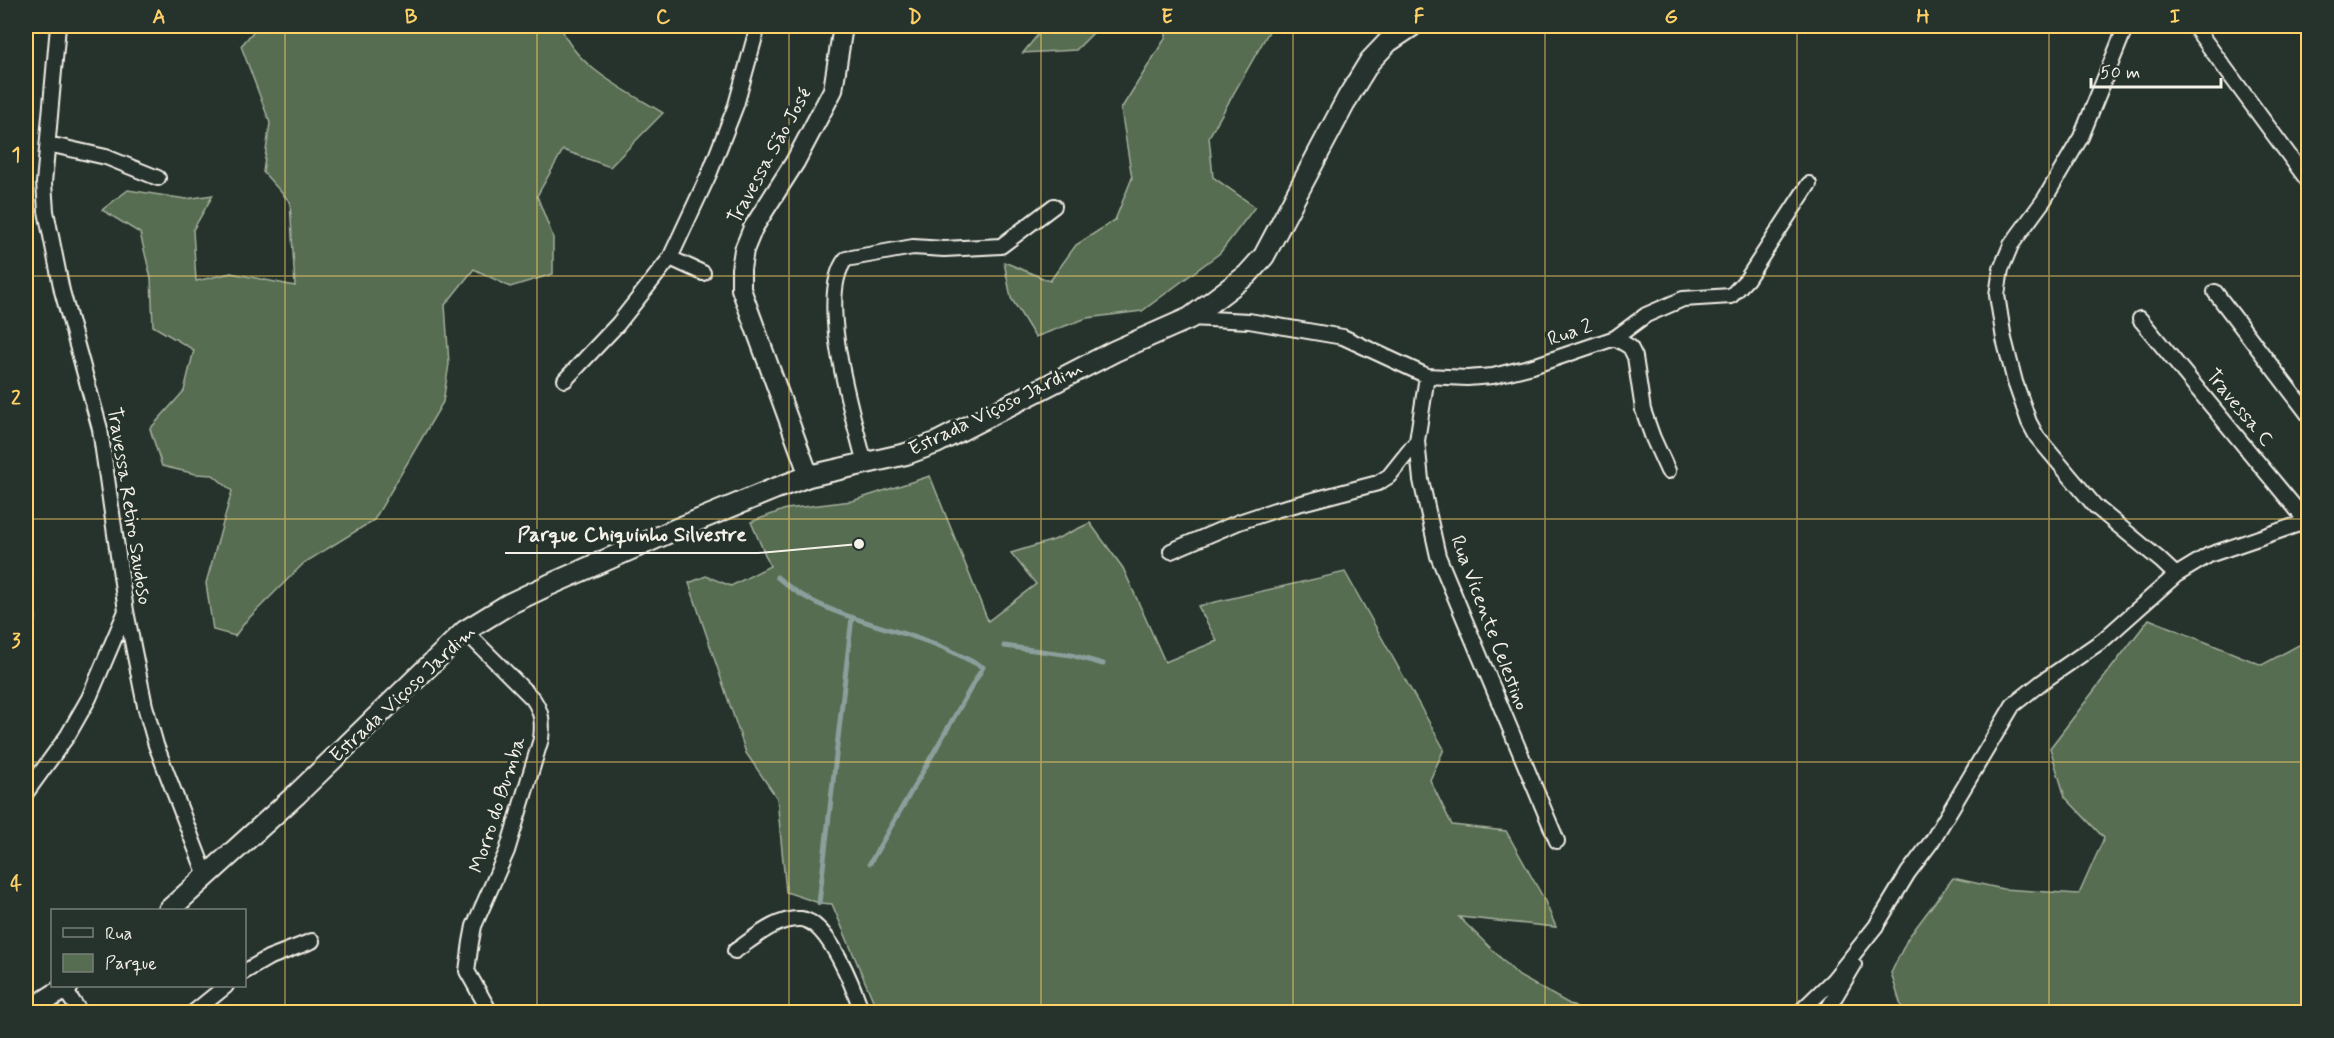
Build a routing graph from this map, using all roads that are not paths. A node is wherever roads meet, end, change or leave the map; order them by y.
1 (58, 26) edge
2 (758, 26) edge
3 (843, 26) edge
4 (1412, 26) edge
5 (2126, 26) edge
6 (2194, 26) edge
7 (48, 144) junction
8 (158, 178) dead end
9 (2308, 181) edge
10 (1809, 184) dead end
11 (1054, 206) dead end
12 (670, 258) junction
13 (703, 273) dead end
14 (2215, 292) dead end
15 (1190, 318) junction
16 (2140, 319) dead end
17 (1615, 338) junction
18 (1427, 376) junction
19 (565, 380) dead end
20 (2308, 414) edge
21 (1417, 441) junction
22 (865, 464) junction
23 (1668, 471) dead end
24 (809, 476) junction
25 (2308, 522) edge
26 (1171, 551) dead end
27 (2176, 575) junction
28 (126, 611) junction
29 (465, 631) junction
30 (26, 793) edge
31 (1557, 841) dead end
32 (207, 878) junction
33 (170, 909) edge
34 (1876, 926) junction
35 (312, 942) dead end
36 (735, 951) dead end
37 (246, 971) edge
38 (66, 987) edge
39 (225, 987) edge
40 (27, 1012) edge
41 (80, 1012) edge
42 (194, 1012) edge
43 (490, 1012) edge
44 (862, 1012) edge
45 (1800, 1012) edge
46 (1826, 1012) edge

1 - 7 street, Travessa Retiro Saudoso
2 - 12 street
3 - 24 street, Travessa São José
4 - 15 main road, Estrada Viçoso Jardim
5 - 27 street
6 - 9 street
7 - 8 street
7 - 28 street, Travessa Retiro Saudoso
10 - 17 street
11 - 22 street
12 - 13 street
12 - 19 street
14 - 20 street
15 - 18 street
15 - 22 main road, Estrada Viçoso Jardim
16 - 25 street, Travessa C
17 - 18 street, Rua 2
17 - 23 street, Rua 2
18 - 21 street, Rua Vicente Celestino
21 - 26 street
21 - 31 street, Rua Vicente Celestino
22 - 24 main road, Estrada Viçoso Jardim
24 - 29 main road, Estrada Viçoso Jardim
25 - 27 street
27 - 34 street
28 - 30 street
28 - 32 street, Travessa Retiro Saudoso
29 - 32 main road, Estrada Viçoso Jardim
29 - 43 street, Morro do Bumba
32 - 33 main road, Estrada Viçoso Jardim
34 - 45 street
34 - 46 street
35 - 37 street
36 - 44 street
38 - 40 main road
38 - 41 street
39 - 42 street

